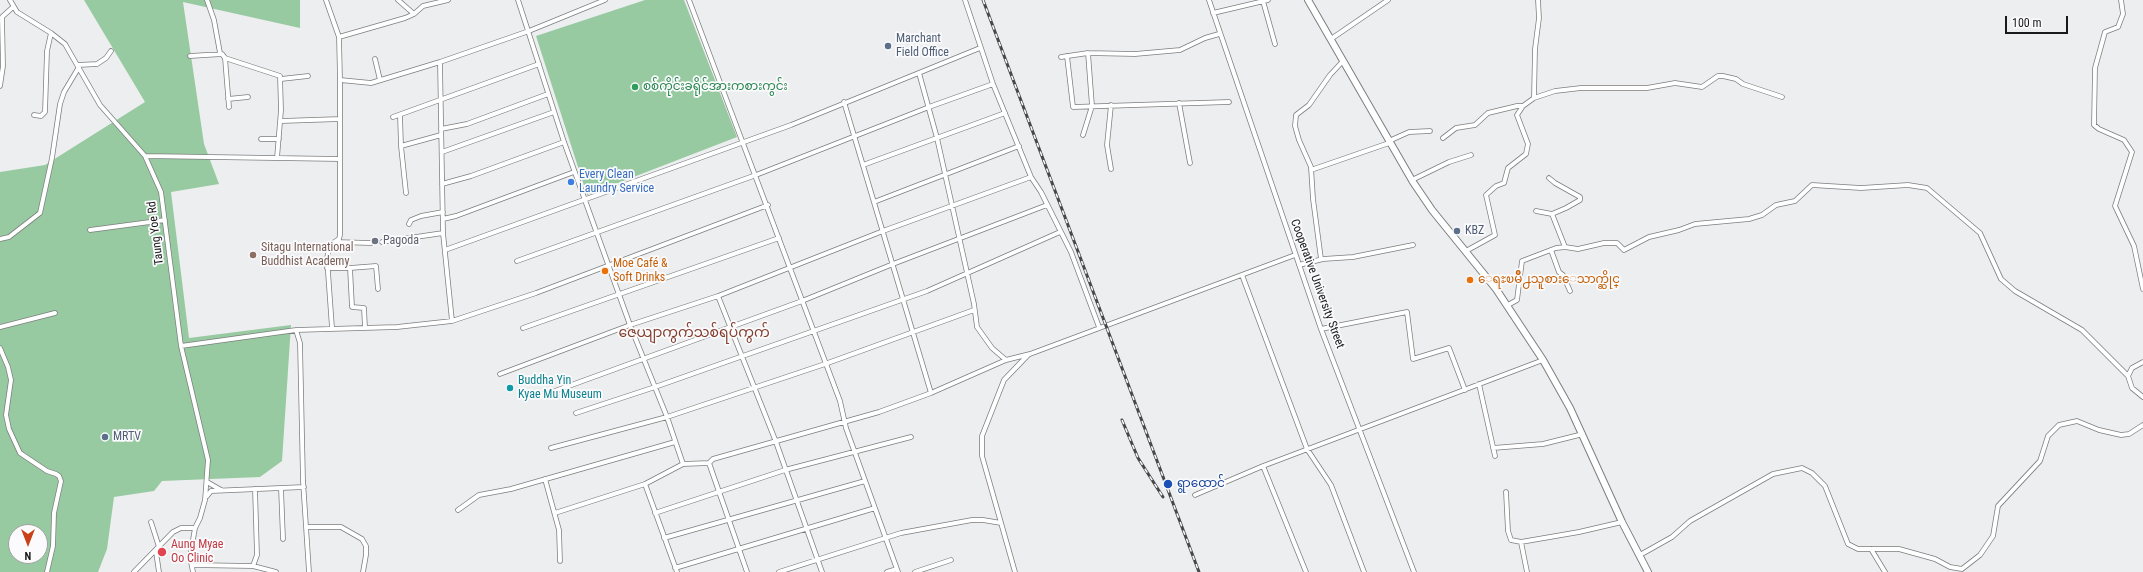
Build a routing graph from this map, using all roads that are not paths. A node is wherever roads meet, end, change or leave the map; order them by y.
1 (10, 0) edge
2 (207, 0) edge
3 (326, 0) edge
4 (398, 0) edge
5 (448, 0) edge
6 (518, 0) edge
7 (605, 0) edge
8 (689, 0) edge
9 (965, 0) edge
10 (1209, 0) edge
11 (1268, 0) edge
12 (1308, 0) edge
13 (1388, 0) edge
14 (1538, 0) edge
15 (2121, 0) edge
16 (1263, 2) junction
17 (13, 7) junction
18 (1213, 13) junction
19 (414, 14) junction
20 (1, 19) edge
21 (529, 31) junction
22 (51, 33) junction
23 (1219, 34) junction
24 (339, 37) junction
25 (1330, 39) junction
26 (1275, 44) dead end
27 (980, 48) junction
28 (111, 51) dead end
29 (1088, 53) junction
30 (220, 54) junction
31 (190, 56) dead end
32 (1067, 56) junction
33 (1061, 57) dead end
34 (226, 58) junction
35 (375, 59) dead end
36 (1343, 61) junction
37 (440, 62) junction
38 (539, 64) junction
39 (78, 66) junction
40 (919, 73) junction
41 (308, 76) dead end
42 (281, 79) junction
43 (340, 80) junction
44 (380, 80) junction
45 (993, 84) junction
46 (0, 86) edge
47 (548, 94) junction
48 (248, 97) dead end
49 (1782, 97) dead end
50 (1534, 98) junction
51 (228, 100) junction
52 (441, 100) junction
53 (844, 102) junction
54 (1229, 102) dead end
55 (1179, 103) junction
56 (1111, 105) junction
57 (1092, 106) junction
58 (1523, 106) junction
59 (229, 107) dead end
60 (928, 107) junction
61 (554, 112) junction
62 (1006, 113) junction
63 (400, 115) junction
64 (34, 116) dead end
65 (393, 116) dead end
66 (340, 119) junction
67 (281, 121) junction
68 (441, 129) junction
69 (1430, 131) dead end
70 (441, 135) junction
71 (1084, 135) dead end
72 (854, 136) junction
73 (937, 138) junction
74 (1443, 138) dead end
75 (261, 139) dead end
76 (279, 139) junction
77 (743, 141) junction
78 (564, 142) junction
79 (1389, 142) junction
80 (401, 146) junction
81 (1019, 146) junction
82 (442, 152) junction
83 (1471, 155) dead end
84 (145, 156) junction
85 (277, 158) junction
86 (340, 159) junction
87 (1190, 163) dead end
88 (863, 166) junction
89 (1111, 169) dead end
90 (1311, 170) junction
91 (574, 172) junction
92 (756, 174) junction
93 (945, 174) junction
94 (1031, 177) junction
95 (1549, 178) dead end
96 (1412, 180) junction
97 (442, 184) junction
98 (406, 193) dead end
99 (585, 201) junction
100 (874, 202) junction
101 (768, 205) junction
102 (1047, 205) junction
103 (952, 206) junction
104 (1536, 211) dead end
105 (443, 212) junction
106 (1552, 214) junction
107 (443, 219) junction
108 (164, 220) junction
109 (409, 224) dead end
110 (90, 230) dead end
111 (883, 231) junction
112 (596, 232) junction
113 (1060, 232) junction
114 (443, 233) junction
115 (779, 238) junction
116 (959, 238) junction
117 (0, 239) edge
118 (335, 242) junction
119 (382, 242) dead end
120 (371, 243) dead end
121 (1412, 245) dead end
122 (1565, 247) junction
123 (445, 250) junction
124 (1551, 250) junction
125 (1466, 251) junction
126 (1295, 255) junction
127 (1321, 259) junction
128 (517, 261) dead end
129 (893, 264) junction
130 (1299, 265) junction
131 (609, 266) junction
132 (328, 268) junction
133 (350, 268) junction
134 (790, 268) junction
135 (967, 272) junction
136 (1242, 275) junction
137 (378, 289) dead end
138 (2143, 290) edge
139 (1570, 291) dead end
140 (620, 295) junction
141 (718, 296) junction
142 (903, 299) junction
143 (802, 301) junction
144 (1508, 305) junction
145 (974, 310) junction
146 (55, 313) dead end
147 (452, 321) junction
148 (630, 325) junction
149 (0, 327) edge
150 (730, 327) junction
151 (1099, 327) junction
152 (332, 328) junction
153 (365, 328) junction
154 (523, 328) dead end
155 (1321, 328) junction
156 (296, 330) junction
157 (814, 332) junction
158 (912, 332) junction
159 (181, 346) junction
160 (0, 348) edge
161 (1030, 354) junction
162 (742, 357) junction
163 (644, 359) junction
164 (1006, 360) junction
165 (1543, 360) junction
166 (2143, 362) edge
167 (825, 364) junction
168 (500, 374) dead end
169 (2128, 376) junction
170 (1479, 384) junction
171 (655, 387) junction
172 (754, 387) junction
173 (1464, 390) junction
174 (555, 391) dead end
175 (931, 393) junction
176 (2143, 397) edge
177 (576, 413) dead end
178 (667, 417) junction
179 (845, 422) junction
180 (2143, 425) edge
181 (1359, 429) junction
182 (1582, 434) junction
183 (910, 437) dead end
184 (676, 442) junction
185 (776, 442) junction
186 (551, 448) dead end
187 (1493, 448) junction
188 (1307, 449) junction
189 (855, 452) junction
190 (1495, 456) dead end
191 (709, 462) junction
192 (683, 464) junction
193 (1262, 466) junction
194 (786, 470) junction
195 (545, 479) junction
196 (865, 481) junction
197 (207, 482) junction
198 (645, 484) junction
199 (304, 487) junction
200 (281, 488) junction
201 (255, 489) junction
202 (223, 491) junction
203 (718, 491) junction
204 (1506, 492) dead end
205 (1196, 495) dead end
206 (205, 500) junction
207 (797, 501) junction
208 (875, 508) junction
209 (458, 510) dead end
210 (555, 513) junction
211 (655, 513) junction
212 (728, 519) junction
213 (152, 522) dead end
214 (1622, 522) junction
215 (1001, 523) junction
216 (306, 527) junction
217 (195, 528) junction
218 (806, 528) junction
219 (664, 538) junction
220 (283, 539) dead end
221 (886, 539) junction
222 (1521, 542) junction
223 (159, 547) junction
224 (739, 549) junction
225 (1871, 549) junction
226 (156, 552) junction
227 (1640, 555) junction
228 (951, 560) dead end
229 (560, 561) dead end
230 (818, 561) junction
231 (192, 565) junction
232 (253, 566) junction
233 (676, 570) edge
234 (898, 570) edge
235 (47, 572) edge
236 (136, 572) edge
237 (159, 572) edge
238 (193, 572) edge
239 (276, 572) edge
240 (308, 572) edge
241 (364, 572) edge
242 (747, 572) edge
243 (778, 572) edge
244 (822, 572) edge
245 (887, 572) edge
246 (915, 572) edge
247 (1015, 572) edge
248 (1306, 572) edge
249 (1364, 572) edge
250 (1414, 572) edge
251 (1527, 572) edge
252 (1648, 572) edge
253 (1885, 572) edge

1 - 17 street, Taung Yoe Rd
2 - 30 street
3 - 24 street
4 - 19 street
5 - 19 street
6 - 21 street
7 - 21 street
8 - 77 street
9 - 27 street
10 - 18 street, Cooperative University Street
11 - 16 street
12 - 25 highway
13 - 25 street
14 - 50 street
15 - 138 street
16 - 18 street
16 - 26 street
17 - 20 street
17 - 22 street, Taung Yoe Rd
18 - 23 street, Cooperative University Street
19 - 24 street
20 - 46 street
21 - 37 street
21 - 38 street
22 - 39 street, Taung Yoe Rd
22 - 64 street
23 - 29 street
23 - 126 street, Cooperative University Street
24 - 43 street
25 - 36 highway
27 - 40 street
27 - 45 street
28 - 39 street
29 - 32 street
29 - 57 street
30 - 31 street
30 - 34 street
32 - 33 street
32 - 57 street
34 - 42 street
34 - 51 street
35 - 44 street
36 - 79 highway
36 - 90 street
37 - 44 street
37 - 52 street
38 - 47 street
38 - 52 street
39 - 84 street, Taung Yoe Rd
39 - 117 street
40 - 53 street
40 - 60 street
41 - 42 street
42 - 67 street
43 - 44 street
43 - 66 street
45 - 60 street
45 - 62 street
47 - 61 street
47 - 68 street
48 - 51 street
49 - 50 street
50 - 58 street
51 - 59 street
52 - 63 street
52 - 68 street
53 - 72 street
53 - 77 street
54 - 55 street
55 - 56 street
55 - 87 street
56 - 57 street
56 - 89 street
57 - 71 street
58 - 74 street
58 - 125 street
60 - 72 street
60 - 73 street
61 - 78 street
61 - 82 street
62 - 73 street
62 - 81 street
63 - 65 street
63 - 80 street
66 - 67 street
66 - 86 street
67 - 76 street
68 - 70 street
69 - 79 street
70 - 80 street
70 - 82 street
72 - 88 street
72 - 92 street
73 - 88 street
73 - 93 street
75 - 76 street
76 - 85 street
77 - 92 street
77 - 99 street
78 - 91 street
78 - 97 street
79 - 90 street
79 - 96 highway
80 - 98 street
81 - 93 street
81 - 94 street
82 - 97 street
83 - 96 street
84 - 85 street
84 - 108 street, Taung Yoe Rd
85 - 86 street
86 - 118 street
88 - 100 street
90 - 127 street
91 - 99 street
91 - 107 street
92 - 101 street
92 - 112 street
93 - 100 street
93 - 103 street
94 - 102 street
94 - 103 street
95 - 106 street
96 - 125 highway
97 - 105 street
99 - 112 street
99 - 123 street
100 - 111 street
101 - 115 street
101 - 131 street
102 - 113 street
102 - 116 street
103 - 111 street
103 - 116 street
104 - 106 street
105 - 107 street
105 - 109 street
106 - 122 street
107 - 114 street
108 - 110 street
108 - 159 street, Taung Yoe Rd
111 - 129 street
111 - 134 street
112 - 128 street
112 - 131 street
113 - 135 street
113 - 151 street
114 - 119 street
114 - 123 street
115 - 134 street
115 - 140 street
116 - 129 street
116 - 135 street
118 - 120 street
118 - 132 street
121 - 127 street
122 - 124 street
122 - 169 street
123 - 147 street
124 - 139 street
124 - 144 street
125 - 144 highway
126 - 130 street, Cooperative University Street
126 - 136 street
127 - 130 street
129 - 142 street
129 - 143 street
130 - 155 street, Cooperative University Street
131 - 140 street
131 - 147 street
132 - 133 street
132 - 152 street
133 - 137 street
133 - 153 street
134 - 141 street
134 - 143 street
135 - 142 street
135 - 145 street
136 - 151 street
136 - 188 street
140 - 148 street
140 - 154 street
141 - 148 street
141 - 150 street
142 - 157 street
142 - 158 street
143 - 150 street
143 - 157 street
144 - 165 highway
145 - 158 street
145 - 164 street
146 - 149 street
147 - 153 street
148 - 163 street
148 - 168 street
150 - 162 street
150 - 163 street
151 - 161 street
152 - 153 street
152 - 156 street
155 - 173 street
155 - 181 street, Cooperative University Street
156 - 159 street
156 - 199 street
157 - 162 street
157 - 167 street
158 - 167 street
158 - 175 street
159 - 197 street, Taung Yoe Rd
160 - 235 street
161 - 164 street
161 - 215 street
162 - 171 street
162 - 172 street
163 - 171 street
163 - 174 street
164 - 175 street
165 - 170 street
165 - 182 highway
166 - 169 street
167 - 172 street
167 - 179 street
169 - 176 street
170 - 173 street
170 - 187 street
171 - 177 street
171 - 178 street
172 - 178 street
172 - 185 street
173 - 181 street
175 - 179 street
178 - 184 street
178 - 186 street
179 - 185 street
179 - 189 street
180 - 225 street
181 - 188 street
181 - 250 street, Cooperative University Street
182 - 187 street
182 - 214 highway
183 - 189 street
184 - 192 street
184 - 195 street
185 - 191 street
185 - 194 street
187 - 190 street
188 - 193 street
188 - 249 street
189 - 194 street
189 - 196 street
191 - 192 street
191 - 203 street
192 - 198 street
193 - 205 street
193 - 248 street
194 - 203 street
194 - 207 street
195 - 209 street
195 - 210 street
196 - 207 street
196 - 208 street
197 - 202 street
197 - 206 street, Taung Yoe Rd
198 - 210 street
198 - 211 street
199 - 200 street
199 - 216 street
200 - 201 street
200 - 220 street
201 - 202 street
201 - 232 street
202 - 206 street
203 - 211 street
203 - 212 street
204 - 222 street
206 - 217 street, Taung Yoe Rd
207 - 212 street
207 - 218 street
208 - 218 street
208 - 221 street
210 - 229 street
211 - 219 street
212 - 219 street
212 - 224 street
213 - 223 street
214 - 222 street
214 - 227 highway
215 - 221 street
215 - 247 street
216 - 240 street
216 - 241 street
217 - 223 street
217 - 231 street, Taung Yoe Rd
218 - 224 street
218 - 230 street
219 - 233 street
221 - 230 street
221 - 234 street
222 - 251 street
223 - 226 street
224 - 233 street
224 - 242 street
225 - 227 street
225 - 253 street
226 - 236 street
226 - 237 street
227 - 252 highway
228 - 246 street
230 - 243 street
230 - 244 street
231 - 232 street
231 - 238 street, Taung Yoe Rd
232 - 239 street
234 - 245 street

